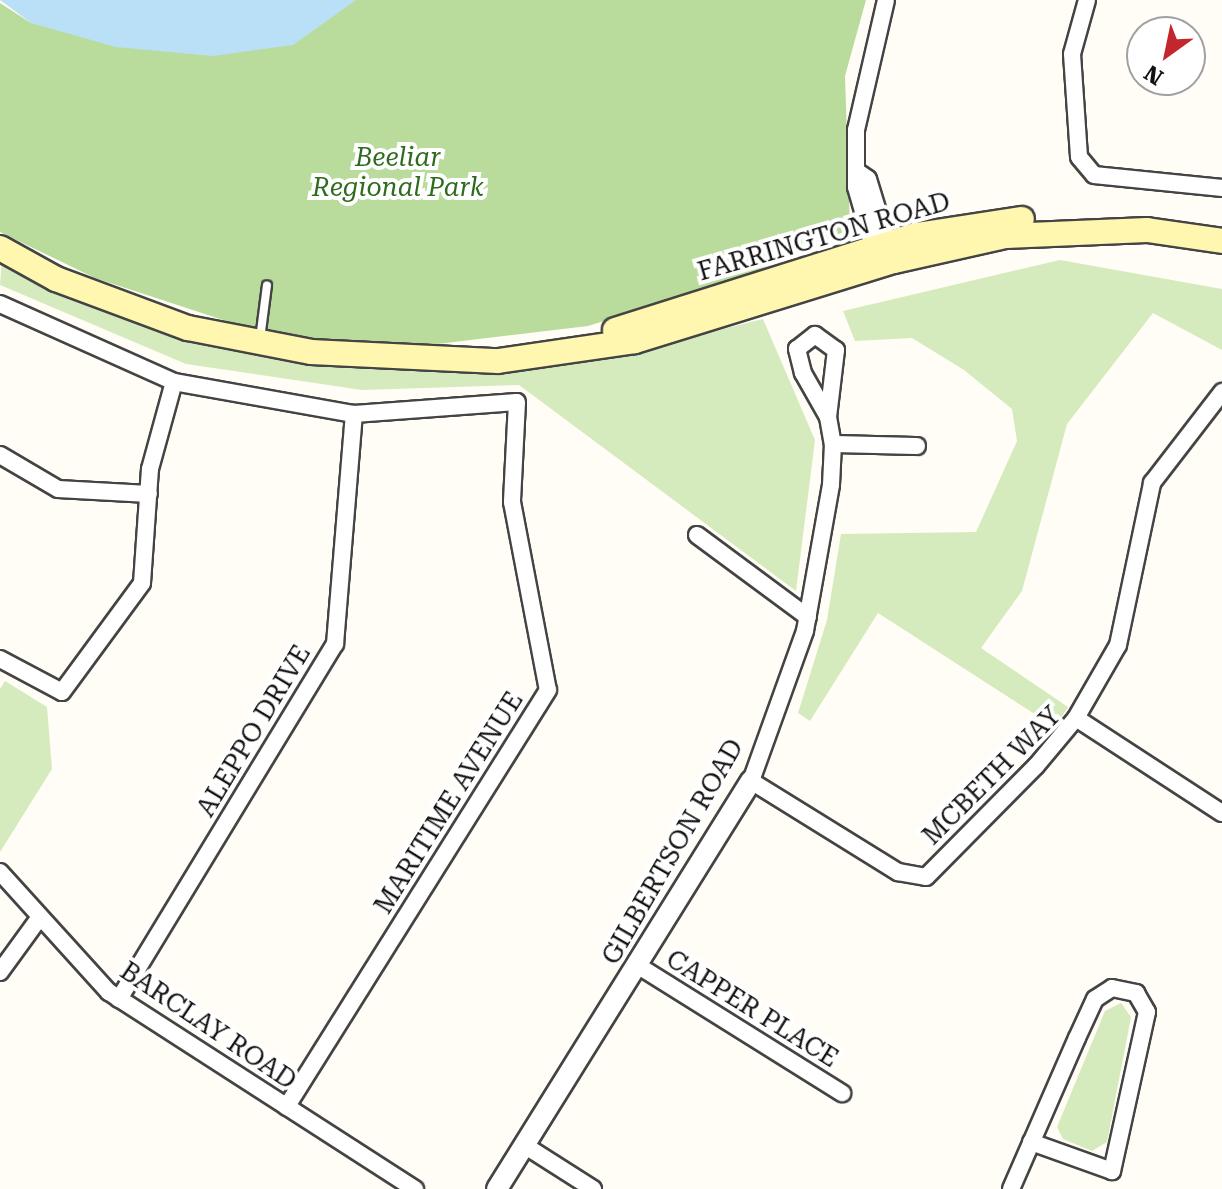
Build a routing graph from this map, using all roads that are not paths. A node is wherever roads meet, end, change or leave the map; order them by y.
1 (886, 0) edge
2 (1087, 0) edge
3 (1222, 188) edge
4 (1222, 225) edge
5 (1222, 241) edge
6 (0, 248) edge
7 (884, 255) junction
8 (267, 285) dead end
9 (0, 304) edge
10 (261, 344) junction
11 (174, 382) junction
12 (1222, 392) edge
13 (354, 414) junction
14 (828, 417) dead end
15 (833, 444) junction
16 (917, 446) dead end
17 (0, 455) edge
18 (149, 494) junction
19 (697, 535) dead end
20 (808, 617) junction
21 (0, 659) edge
22 (1076, 718) junction
23 (751, 781) junction
24 (1222, 813) edge
25 (0, 872) edge
26 (40, 917) junction
27 (637, 965) junction
28 (0, 972) edge
29 (119, 999) junction
30 (842, 1093) dead end
31 (286, 1107) junction
32 (1031, 1142) junction
33 (524, 1145) junction
34 (415, 1189) edge
35 (497, 1189) edge
36 (593, 1189) edge
37 (1011, 1189) edge

1 - 7 street
2 - 3 street
4 - 7 main road, FARRINGTON ROAD
5 - 7 main road, FARRINGTON ROAD
6 - 10 main road, FARRINGTON ROAD
7 - 10 main road, FARRINGTON ROAD
8 - 10 lane
9 - 11 street
11 - 13 street
11 - 18 street
12 - 22 street
13 - 29 street, ALEPPO DRIVE
13 - 31 street, MARITIME AVENUE
14 - 15 street, GILBERTSON ROAD
15 - 16 street
15 - 20 street, GILBERTSON ROAD
17 - 18 street
18 - 21 street
19 - 20 street
20 - 23 street, GILBERTSON ROAD
22 - 23 street, MCBETH WAY
22 - 24 street, MCBETH WAY
23 - 27 street, GILBERTSON ROAD
25 - 26 street, BARCLAY ROAD
26 - 28 street
26 - 29 street, BARCLAY ROAD
27 - 30 street, CAPPER PLACE
27 - 33 street, GILBERTSON ROAD
29 - 31 street, BARCLAY ROAD
31 - 34 street, BARCLAY ROAD
32 - 32 street
32 - 37 street
33 - 35 street, GILBERTSON ROAD
33 - 36 street

